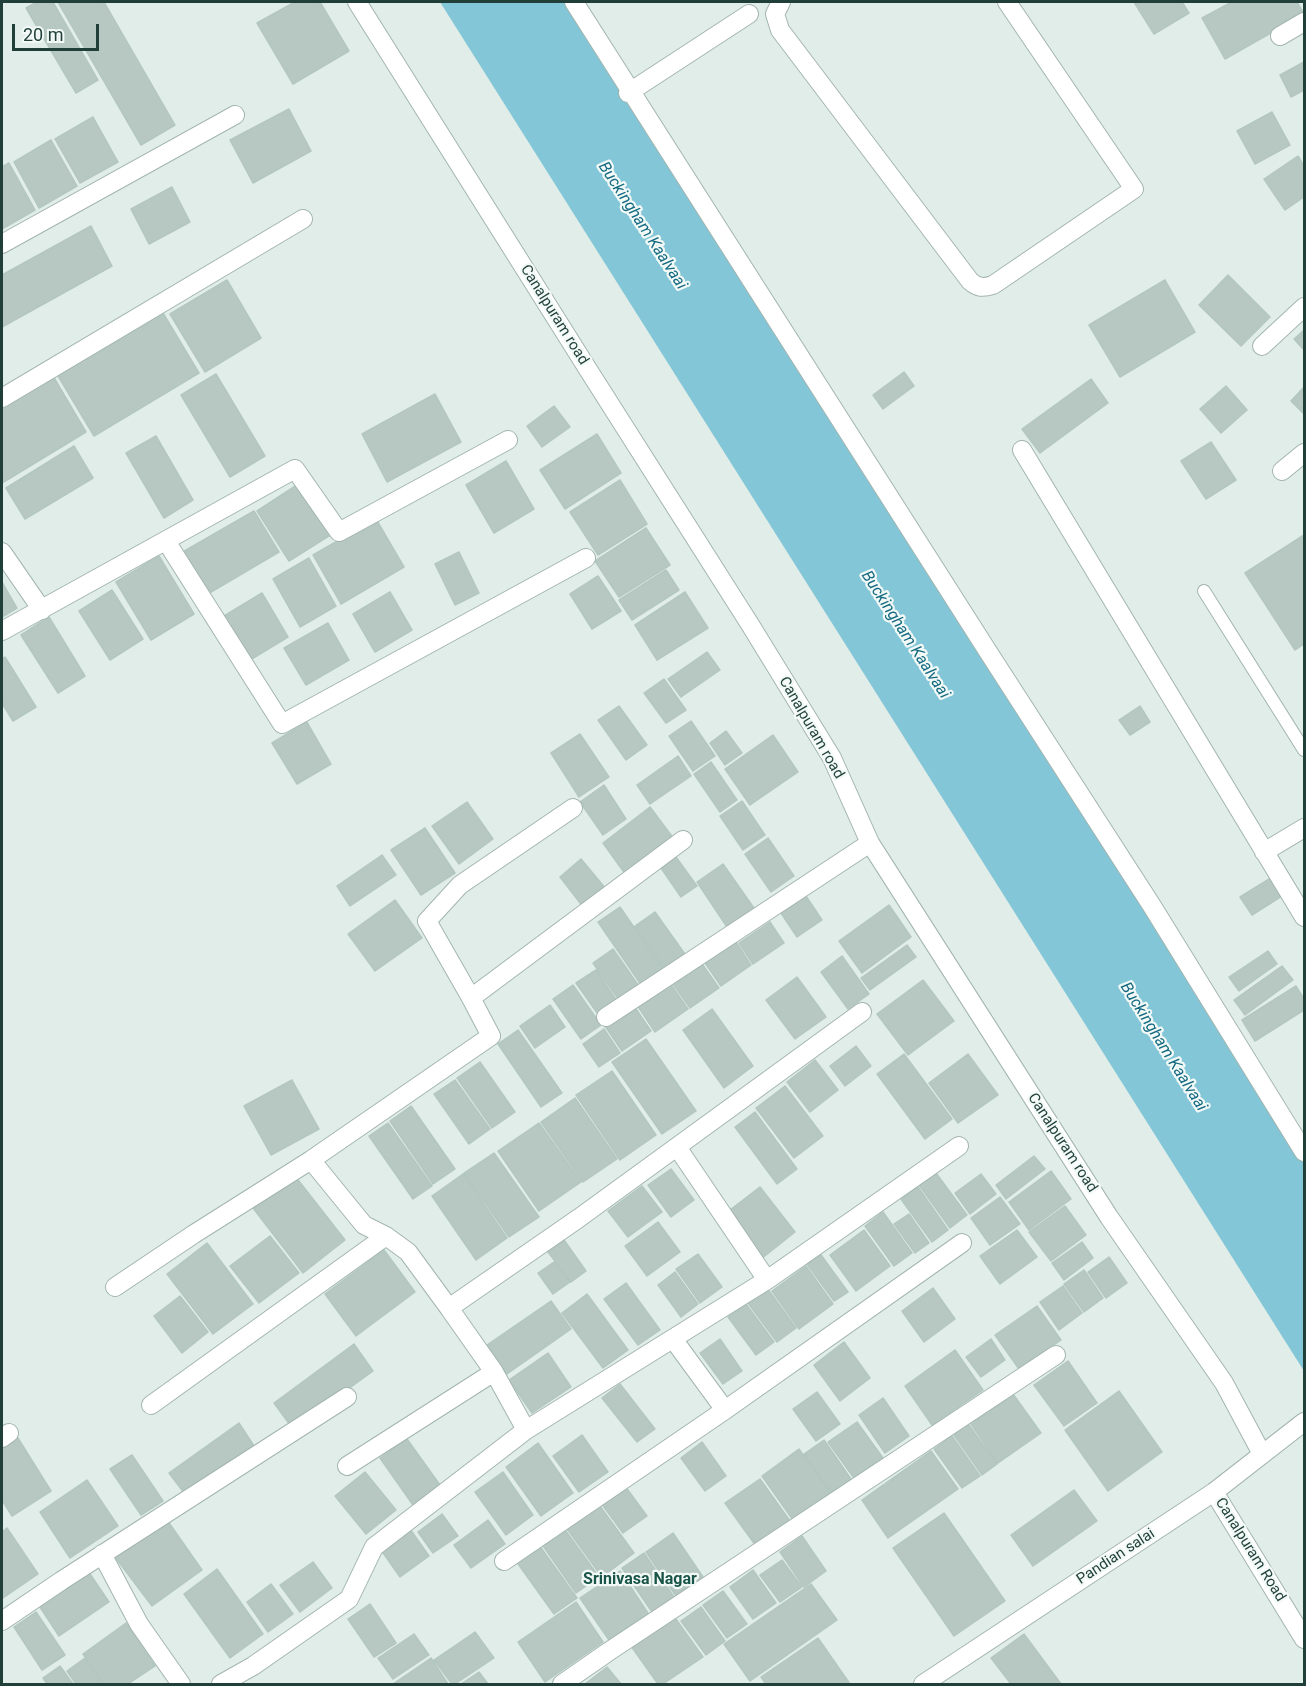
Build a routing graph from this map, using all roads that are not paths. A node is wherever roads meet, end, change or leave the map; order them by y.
1 (357, 2) edge
2 (574, 2) edge
3 (781, 2) edge
4 (1007, 2) edge
5 (749, 14) dead end
6 (1305, 22) edge
7 (1280, 36) dead end
8 (630, 92) junction
9 (235, 115) dead end
10 (303, 219) dead end
11 (2, 244) edge
12 (1305, 307) edge
13 (1262, 346) dead end
14 (2, 398) edge
15 (508, 440) dead end
16 (1022, 450) dead end
17 (1305, 453) edge
18 (1282, 471) dead end
19 (166, 541) junction
20 (2, 552) edge
21 (586, 558) dead end
22 (1203, 591) dead end
23 (42, 610) junction
24 (2, 632) edge
25 (1305, 750) edge
26 (573, 808) dead end
27 (1305, 828) edge
28 (682, 840) dead end
29 (870, 843) junction
30 (1264, 852) junction
31 (1305, 917) edge
32 (471, 998) junction
33 (862, 1012) dead end
34 (606, 1017) dead end
35 (959, 1146) dead end
36 (676, 1147) junction
37 (1305, 1152) edge
38 (311, 1160) junction
39 (386, 1236) junction
40 (962, 1243) dead end
41 (767, 1280) junction
42 (115, 1287) dead end
43 (449, 1308) junction
44 (673, 1339) junction
45 (1056, 1355) dead end
46 (494, 1372) junction
47 (347, 1397) dead end
48 (151, 1405) dead end
49 (725, 1410) junction
50 (1305, 1422) edge
51 (526, 1430) junction
52 (1262, 1454) junction
53 (347, 1466) dead end
54 (1214, 1492) junction
55 (102, 1554) junction
56 (504, 1561) dead end
57 (2, 1621) edge
58 (1305, 1639) edge
59 (181, 1684) edge
60 (221, 1684) edge
61 (562, 1684) edge
62 (923, 1684) edge

1 - 29 street, Canalpuram road
2 - 8 street
3 - 4 street
5 - 8 street
6 - 7 street
8 - 37 street
9 - 11 street
10 - 14 street
12 - 13 street
15 - 19 street
16 - 30 street
17 - 18 street
19 - 21 street
19 - 23 street
20 - 23 street
22 - 25 lane
23 - 24 street
26 - 32 street
27 - 30 street
28 - 32 street
29 - 34 street
29 - 52 street, Canalpuram road
30 - 31 street
32 - 38 street
33 - 36 street
35 - 41 street
36 - 41 street
36 - 43 street
38 - 39 street
38 - 42 street
39 - 43 street
39 - 48 street
40 - 49 street
41 - 44 street
43 - 46 street
44 - 49 street
44 - 51 street
45 - 61 street
46 - 51 street
46 - 53 street
47 - 55 street
49 - 56 street
50 - 52 street, Pandian salai
51 - 60 street
52 - 54 street, Pandian salai
54 - 58 street, Canalpuram Road
54 - 62 street, Pandian salai
55 - 57 street
55 - 59 street

